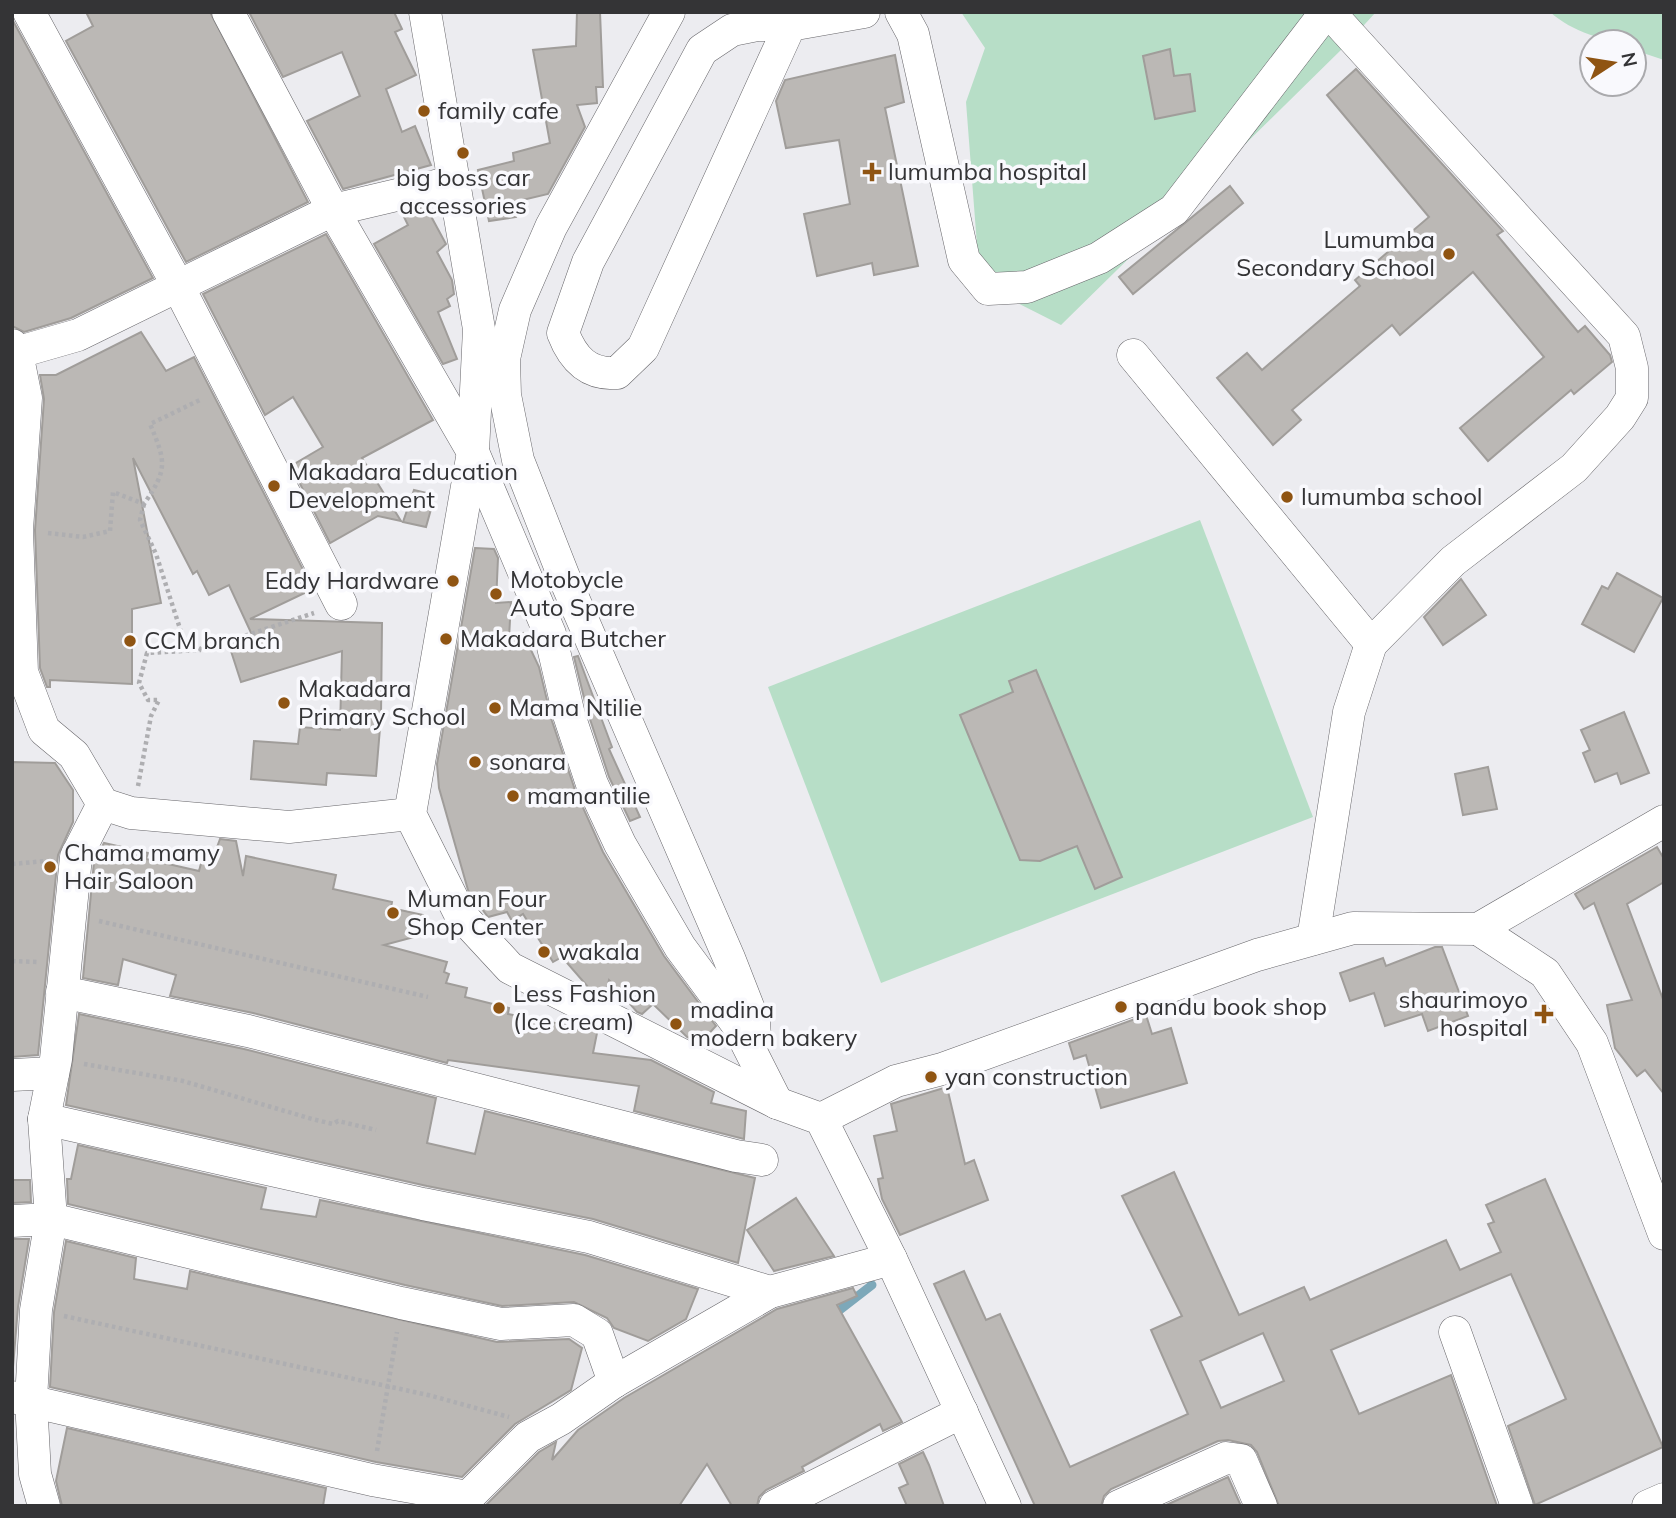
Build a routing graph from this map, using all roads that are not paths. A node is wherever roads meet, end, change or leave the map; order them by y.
1 (29, 12) edge
2 (228, 12) edge
3 (425, 12) edge
4 (669, 12) edge
5 (864, 12) edge
6 (901, 12) edge
7 (1327, 12) edge
8 (790, 25) junction
9 (452, 183) junction
10 (333, 210) junction
11 (178, 286) junction
12 (14, 351) edge
13 (1133, 355) dead end
14 (473, 452) junction
15 (341, 604) road end
16 (1371, 644) junction
17 (117, 808) junction
18 (410, 814) junction
19 (1664, 821) edge
20 (1478, 929) junction
21 (1313, 939) junction
22 (62, 992) junction
23 (55, 1066) junction
24 (758, 1066) junction
25 (12, 1075) edge
26 (777, 1103) junction
27 (44, 1118) junction
28 (821, 1119) junction
29 (762, 1160) dead end
30 (51, 1219) junction
31 (12, 1221) edge
32 (1663, 1230) edge
33 (872, 1264) junction
34 (705, 1271) junction
35 (770, 1292) junction
36 (716, 1324) junction
37 (1455, 1332) dead end
38 (614, 1381) junction
39 (21, 1398) edge
40 (942, 1421) junction
41 (24, 1478) edge
42 (1664, 1499) edge
43 (467, 1501) edge
44 (44, 1506) edge
45 (775, 1506) edge
46 (1005, 1506) edge
47 (1119, 1506) edge
48 (1261, 1506) edge
49 (1517, 1506) edge
50 (1648, 1506) edge

1 - 11 street
2 - 10 street
3 - 9 street
4 - 24 street
5 - 8 street
6 - 7 street
7 - 16 street
8 - 8 street
9 - 10 street
9 - 14 street
10 - 11 street
10 - 14 street
11 - 12 street
11 - 15 street
12 - 17 street
13 - 16 street
14 - 18 street
14 - 24 street
16 - 21 street
17 - 18 street
17 - 22 street
18 - 26 street
19 - 20 street
20 - 21 street
20 - 32 street
21 - 28 street
22 - 23 street
22 - 29 street
23 - 25 street
23 - 27 street
24 - 26 street
26 - 28 street
27 - 30 street
27 - 34 street
28 - 33 street
30 - 31 street
30 - 38 street
30 - 39 street
33 - 35 street
33 - 40 street
34 - 35 street
34 - 36 street
35 - 36 street
36 - 38 street
37 - 49 street
38 - 43 street
39 - 41 street
39 - 43 street
40 - 45 street
40 - 46 street
41 - 44 street
42 - 50 street
47 - 48 street

